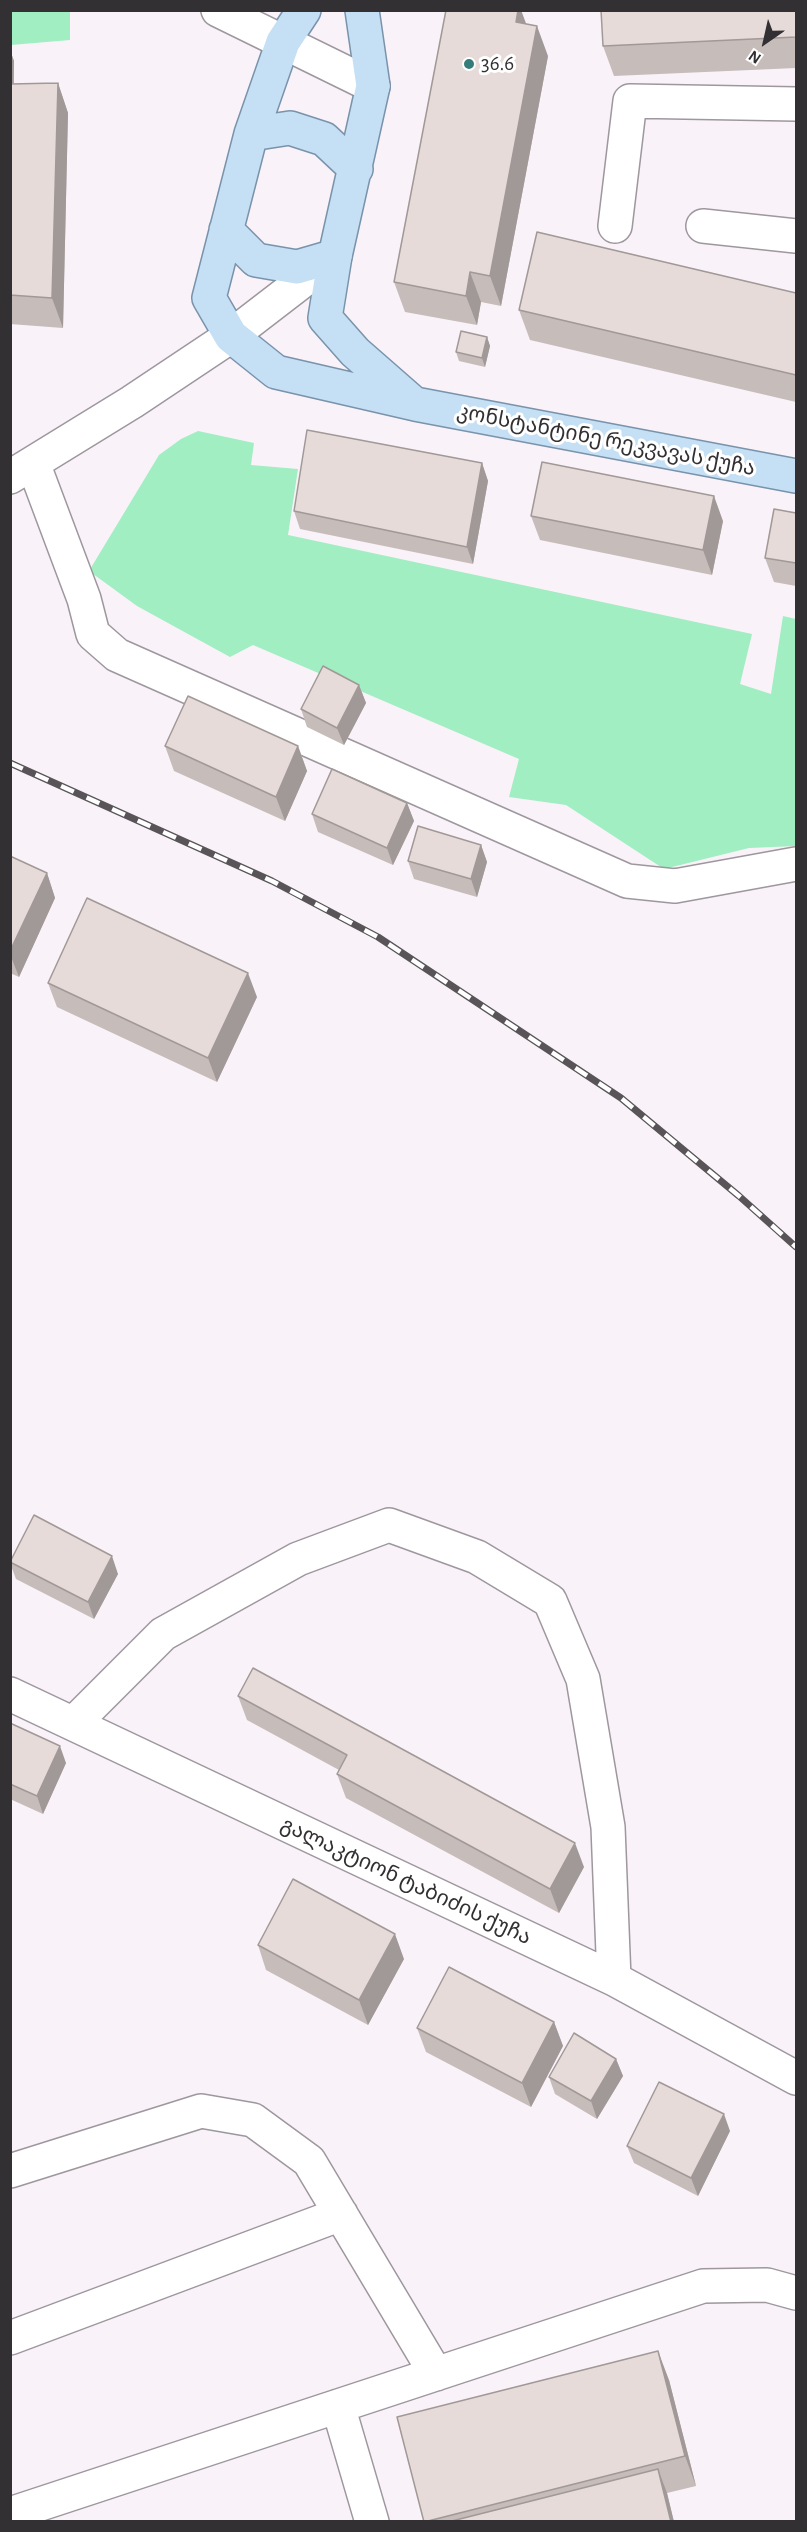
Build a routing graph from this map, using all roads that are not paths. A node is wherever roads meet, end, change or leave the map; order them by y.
1 (218, 10) edge
2 (304, 10) edge
3 (362, 10) edge
4 (283, 42) junction
5 (373, 86) junction
6 (796, 104) edge
7 (251, 134) junction
8 (356, 169) junction
9 (615, 226) dead end
10 (703, 226) dead end
11 (226, 230) junction
12 (796, 236) edge
13 (336, 256) junction
14 (231, 336) junction
15 (415, 404) junction
16 (22, 470) edge
17 (796, 476) edge
18 (796, 864) edge
19 (10, 1694) edge
20 (74, 1723) junction
21 (614, 1979) junction
22 (796, 2078) edge
23 (10, 2171) edge
24 (341, 2214) junction
25 (796, 2293) edge
26 (10, 2338) edge
27 (436, 2374) junction
28 (338, 2406) junction
29 (10, 2514) edge
30 (372, 2522) edge

1 - 4 street
2 - 4 main road
3 - 5 main road
4 - 5 street
4 - 7 main road
5 - 8 main road
6 - 9 street
7 - 8 main road
7 - 11 main road
8 - 13 main road
10 - 12 street
11 - 13 main road
11 - 14 main road
13 - 14 street
13 - 15 main road
14 - 15 main road, კონსტანტინე რეკვავას ქუჩა
14 - 16 street
15 - 17 main road, კონსტანტინე რეკვავას ქუჩა
16 - 18 street
19 - 20 street, გალაკტიონ ტაბიძის ქუჩა
20 - 21 street, გალაკტიონ ტაბიძის ქუჩა
20 - 21 street
21 - 22 street, გალაკტიონ ტაბიძის ქუჩა
23 - 24 street
24 - 26 street
24 - 27 street
25 - 27 street
27 - 28 street
28 - 29 street
28 - 30 street

